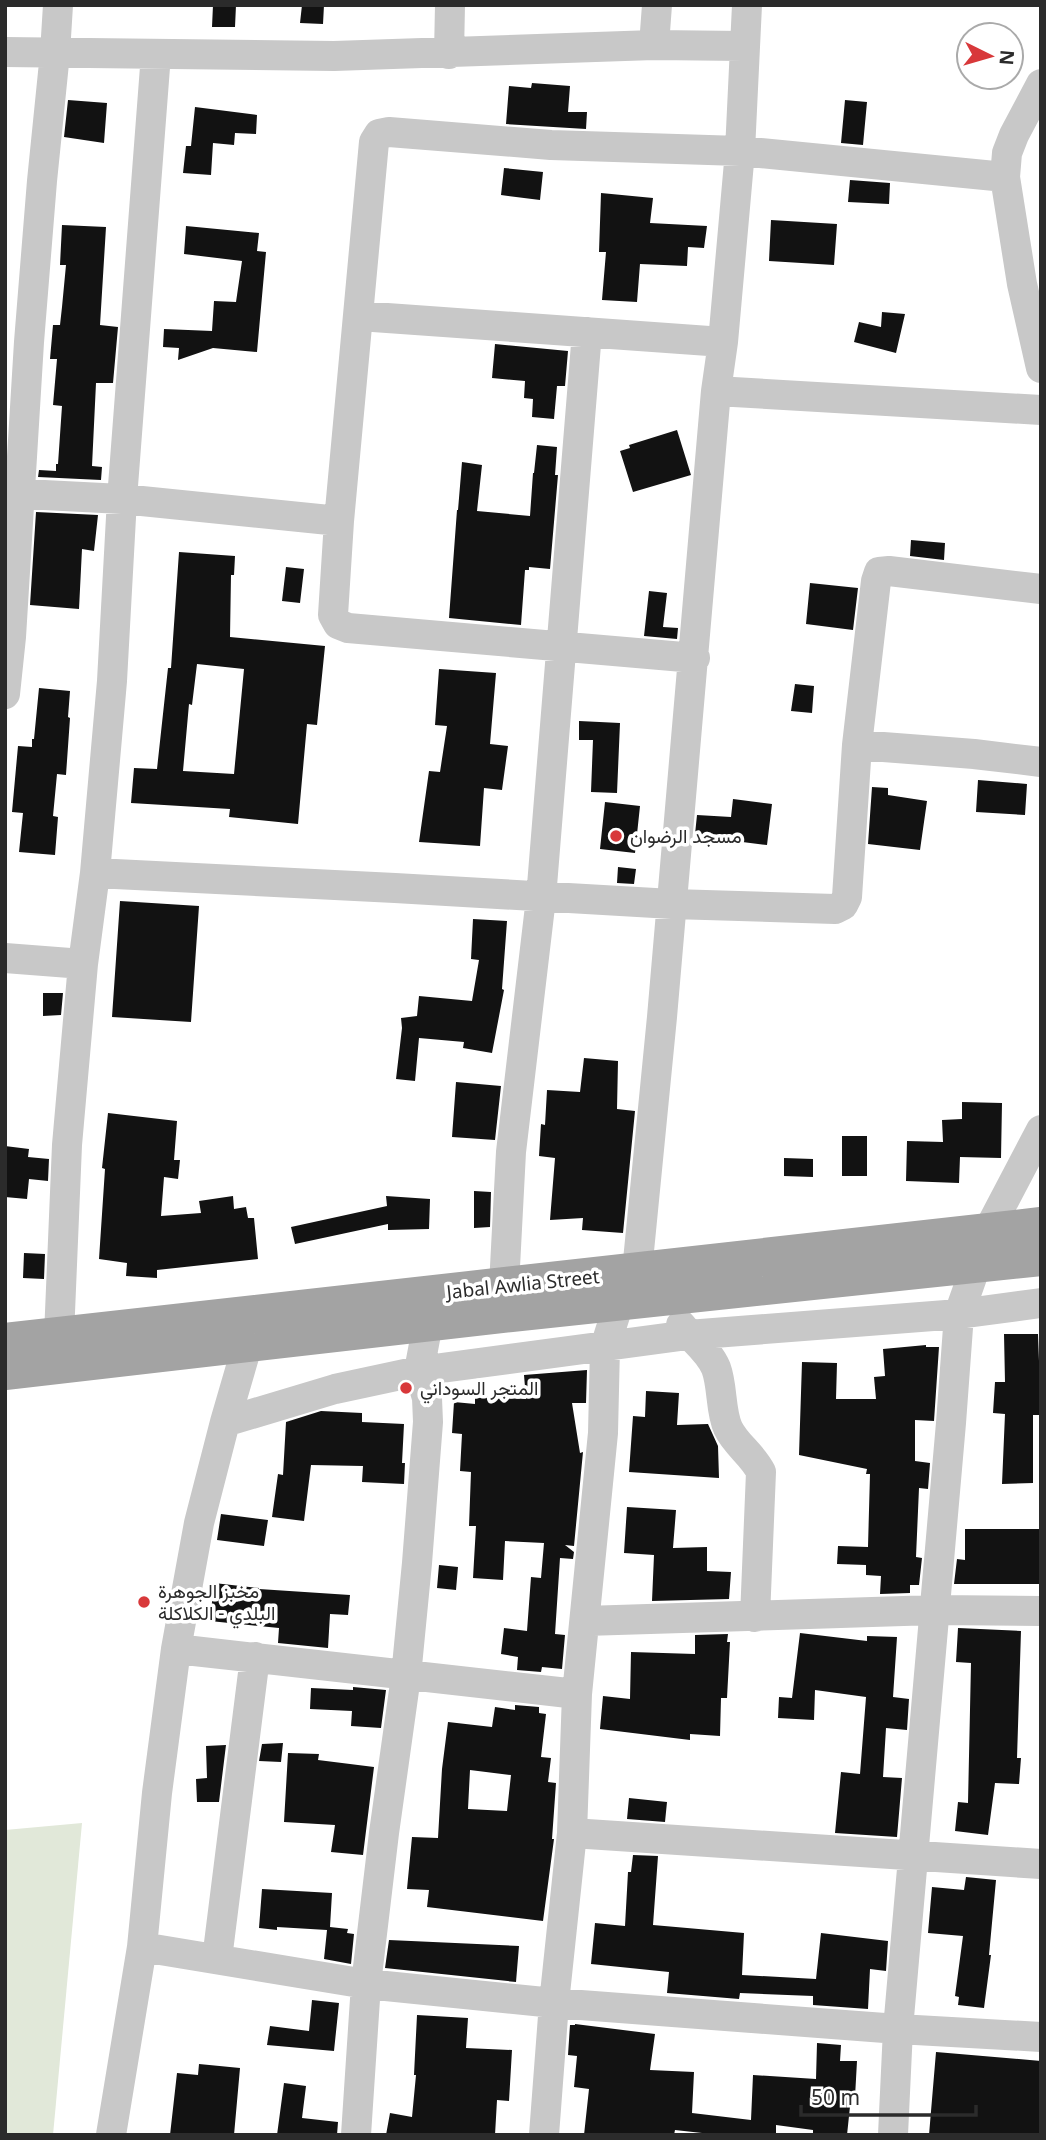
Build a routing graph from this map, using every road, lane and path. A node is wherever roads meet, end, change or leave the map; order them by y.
1 (58, 5) edge
2 (450, 5) edge
3 (657, 5) edge
4 (747, 5) edge
5 (654, 45) junction
6 (743, 46) junction
7 (5, 52) edge
8 (55, 53) junction
9 (156, 54) junction
10 (449, 54) junction
11 (1041, 84) edge
12 (740, 151) junction
13 (1005, 177) junction
14 (359, 316) junction
15 (587, 332) junction
16 (723, 342) junction
17 (1041, 368) edge
18 (716, 391) junction
19 (1041, 410) edge
20 (12, 493) edge
21 (122, 499) junction
22 (339, 521) junction
23 (1041, 589) edge
24 (562, 645) junction
25 (695, 658) junction
26 (5, 694) edge
27 (857, 746) junction
28 (1041, 762) edge
29 (95, 873) junction
30 (541, 898) junction
31 (672, 904) junction
32 (5, 958) edge
33 (83, 964) junction
34 (1041, 1130) edge
35 (1041, 1226) edge
36 (983, 1247) junction
37 (1041, 1257) edge
38 (504, 1286) junction
39 (628, 1287) junction
40 (691, 1295) junction
41 (1041, 1303) edge
42 (958, 1314) junction
43 (428, 1323) junction
44 (247, 1329) junction
45 (688, 1335) junction
46 (59, 1336) junction
47 (5, 1342) edge
48 (605, 1347) junction
49 (5, 1371) edge
50 (419, 1371) junction
51 (225, 1422) junction
52 (935, 1610) junction
53 (1041, 1611) edge
54 (755, 1617) junction
55 (585, 1621) junction
56 (176, 1649) junction
57 (255, 1657) junction
58 (406, 1676) junction
59 (577, 1694) junction
60 (572, 1833) junction
61 (913, 1857) junction
62 (1041, 1864) edge
63 (142, 1947) junction
64 (217, 1959) junction
65 (366, 1984) junction
66 (554, 2004) junction
67 (898, 2029) junction
68 (1041, 2037) edge
69 (111, 2135) edge
70 (356, 2135) edge
71 (544, 2135) edge
72 (893, 2135) edge

1 - 8 street
2 - 10 street
3 - 5 street
4 - 6 street
5 - 6 street
5 - 10 street
6 - 12 street
7 - 8 street
8 - 9 street
8 - 20 street
9 - 10 street
9 - 21 street
11 - 13 street
12 - 13 street
12 - 14 street
12 - 16 street
13 - 17 street
14 - 15 street
14 - 22 street
15 - 16 street
15 - 24 street
16 - 18 street
18 - 19 street
18 - 25 street
20 - 21 street
20 - 26 street
21 - 22 street
21 - 29 street
22 - 24 street
23 - 27 street
24 - 25 street
24 - 30 street
25 - 31 street
27 - 28 street
27 - 31 street
29 - 30 street
29 - 33 street
30 - 31 street
30 - 38 street
31 - 39 street
32 - 33 street
33 - 46 street
34 - 36 street
35 - 36 main road, Jabal Awlia Street
36 - 37 main road, Jabal Awlia Street
36 - 39 main road, Jabal Awlia Street
36 - 40 main road, Jabal Awlia Street
36 - 42 street
38 - 39 main road, Jabal Awlia Street
38 - 44 main road, Jabal Awlia Street
39 - 40 main road, Jabal Awlia Street
39 - 43 main road, Jabal Awlia Street
39 - 48 street
40 - 45 street
41 - 42 street
42 - 45 street
42 - 52 street
43 - 44 main road, Jabal Awlia Street
43 - 50 street
44 - 46 main road, Jabal Awlia Street
44 - 49 main road, Jabal Awlia Street
44 - 51 street
45 - 48 street
45 - 54 street
46 - 47 main road, Jabal Awlia Street
48 - 50 street
48 - 55 street
50 - 51 street
50 - 58 street
51 - 56 street
52 - 53 street
52 - 54 street
52 - 61 street
54 - 55 street
55 - 59 street
56 - 57 street
56 - 63 street
57 - 58 street
57 - 64 street
58 - 59 street
58 - 65 street
59 - 60 street
60 - 61 street
60 - 66 street
61 - 62 street
61 - 67 street
63 - 64 street
63 - 69 street
64 - 65 street
65 - 66 street
65 - 70 street
66 - 67 street
66 - 71 street
67 - 68 street
67 - 72 street

